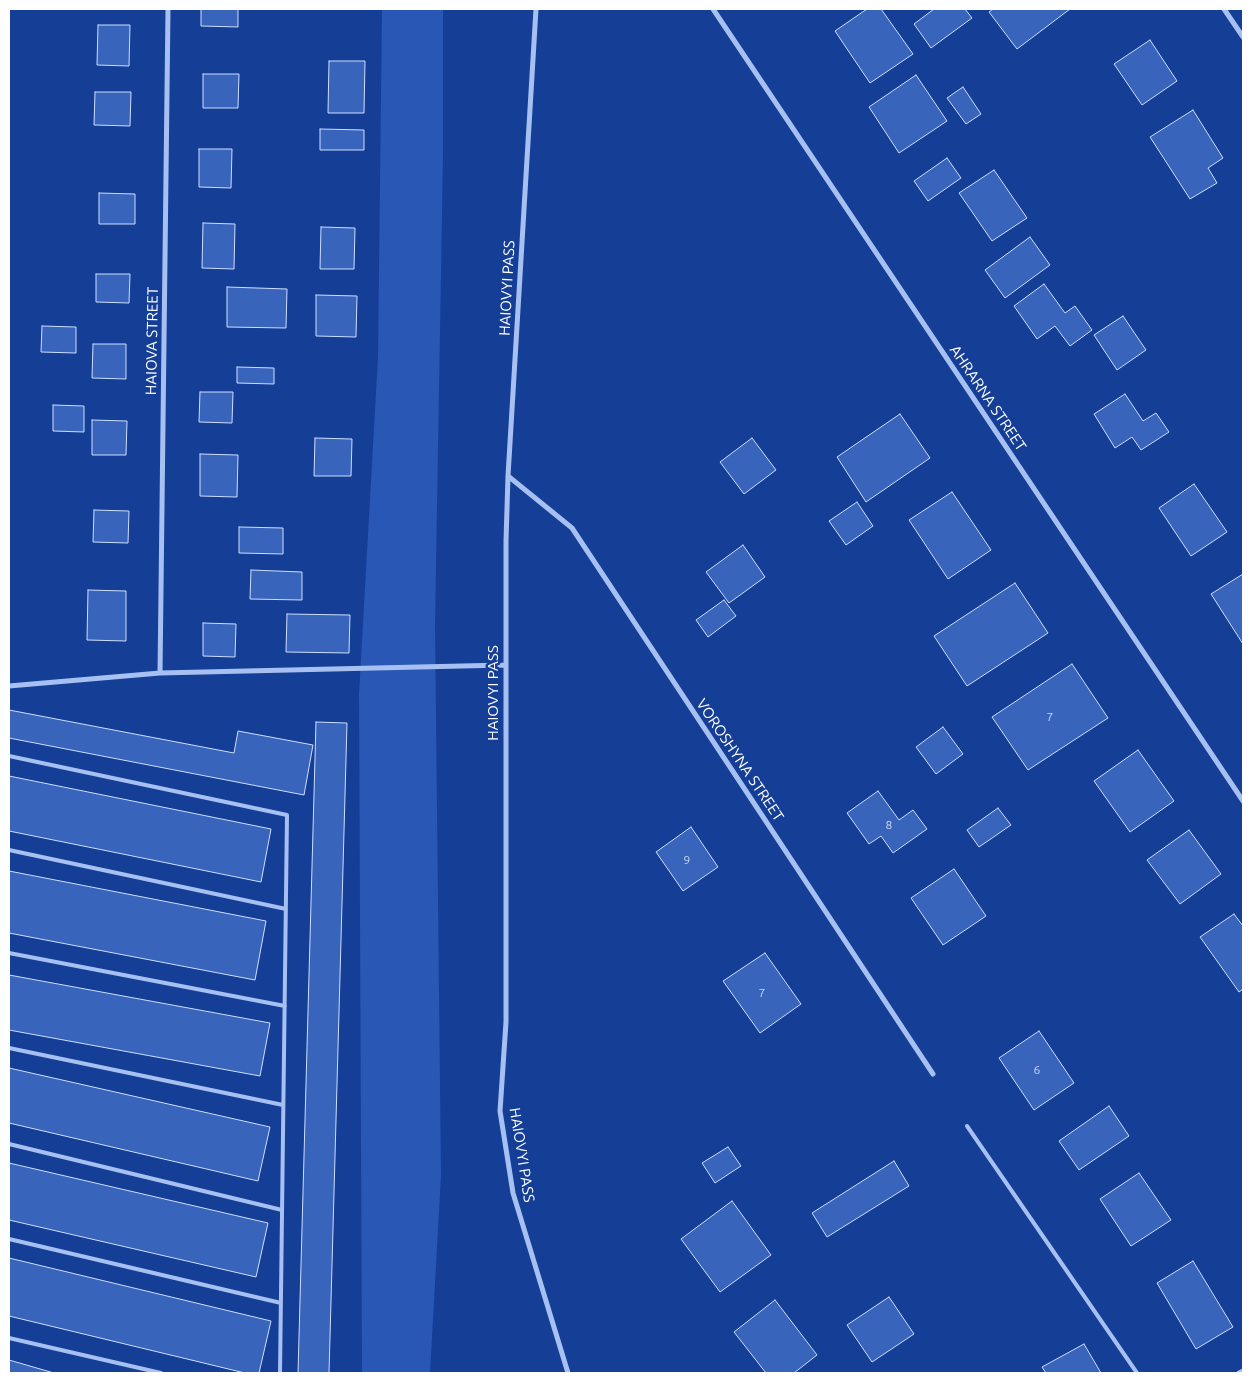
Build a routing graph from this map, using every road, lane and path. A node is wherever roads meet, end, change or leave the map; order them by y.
1 (168, 9) edge
2 (536, 9) edge
3 (712, 9) edge
4 (1224, 9) edge
5 (1243, 37) edge
6 (508, 476) junction
7 (505, 665) junction
8 (160, 673) junction
9 (9, 686) edge
10 (9, 756) edge
11 (1243, 801) edge
12 (9, 850) edge
13 (286, 908) junction
14 (9, 954) edge
15 (285, 1006) junction
16 (9, 1048) edge
17 (933, 1074) dead end
18 (283, 1104) junction
19 (967, 1126) dead end
20 (9, 1144) edge
21 (282, 1210) junction
22 (9, 1240) edge
23 (281, 1303) junction
24 (9, 1338) edge
25 (568, 1371) edge
26 (1243, 1371) edge
27 (161, 1373) edge
28 (280, 1373) edge
29 (561, 1373) edge
30 (1137, 1373) edge
31 (1238, 1373) edge

1 - 8 street, HAIOVA STREET
2 - 6 street, HAIOVYI PASS
3 - 11 street, AHRARNA STREET
4 - 5 street
6 - 7 street, HAIOVYI PASS
6 - 17 street, VOROSHYNA STREET
7 - 8 street
7 - 25 street, HAIOVYI PASS
8 - 9 street
10 - 13 lane
12 - 13 lane
13 - 15 lane
14 - 15 lane
15 - 18 lane
16 - 18 lane
18 - 21 lane
19 - 30 lane
20 - 21 lane
21 - 23 lane
22 - 23 lane
23 - 28 lane
24 - 27 lane
25 - 29 street
26 - 31 street

